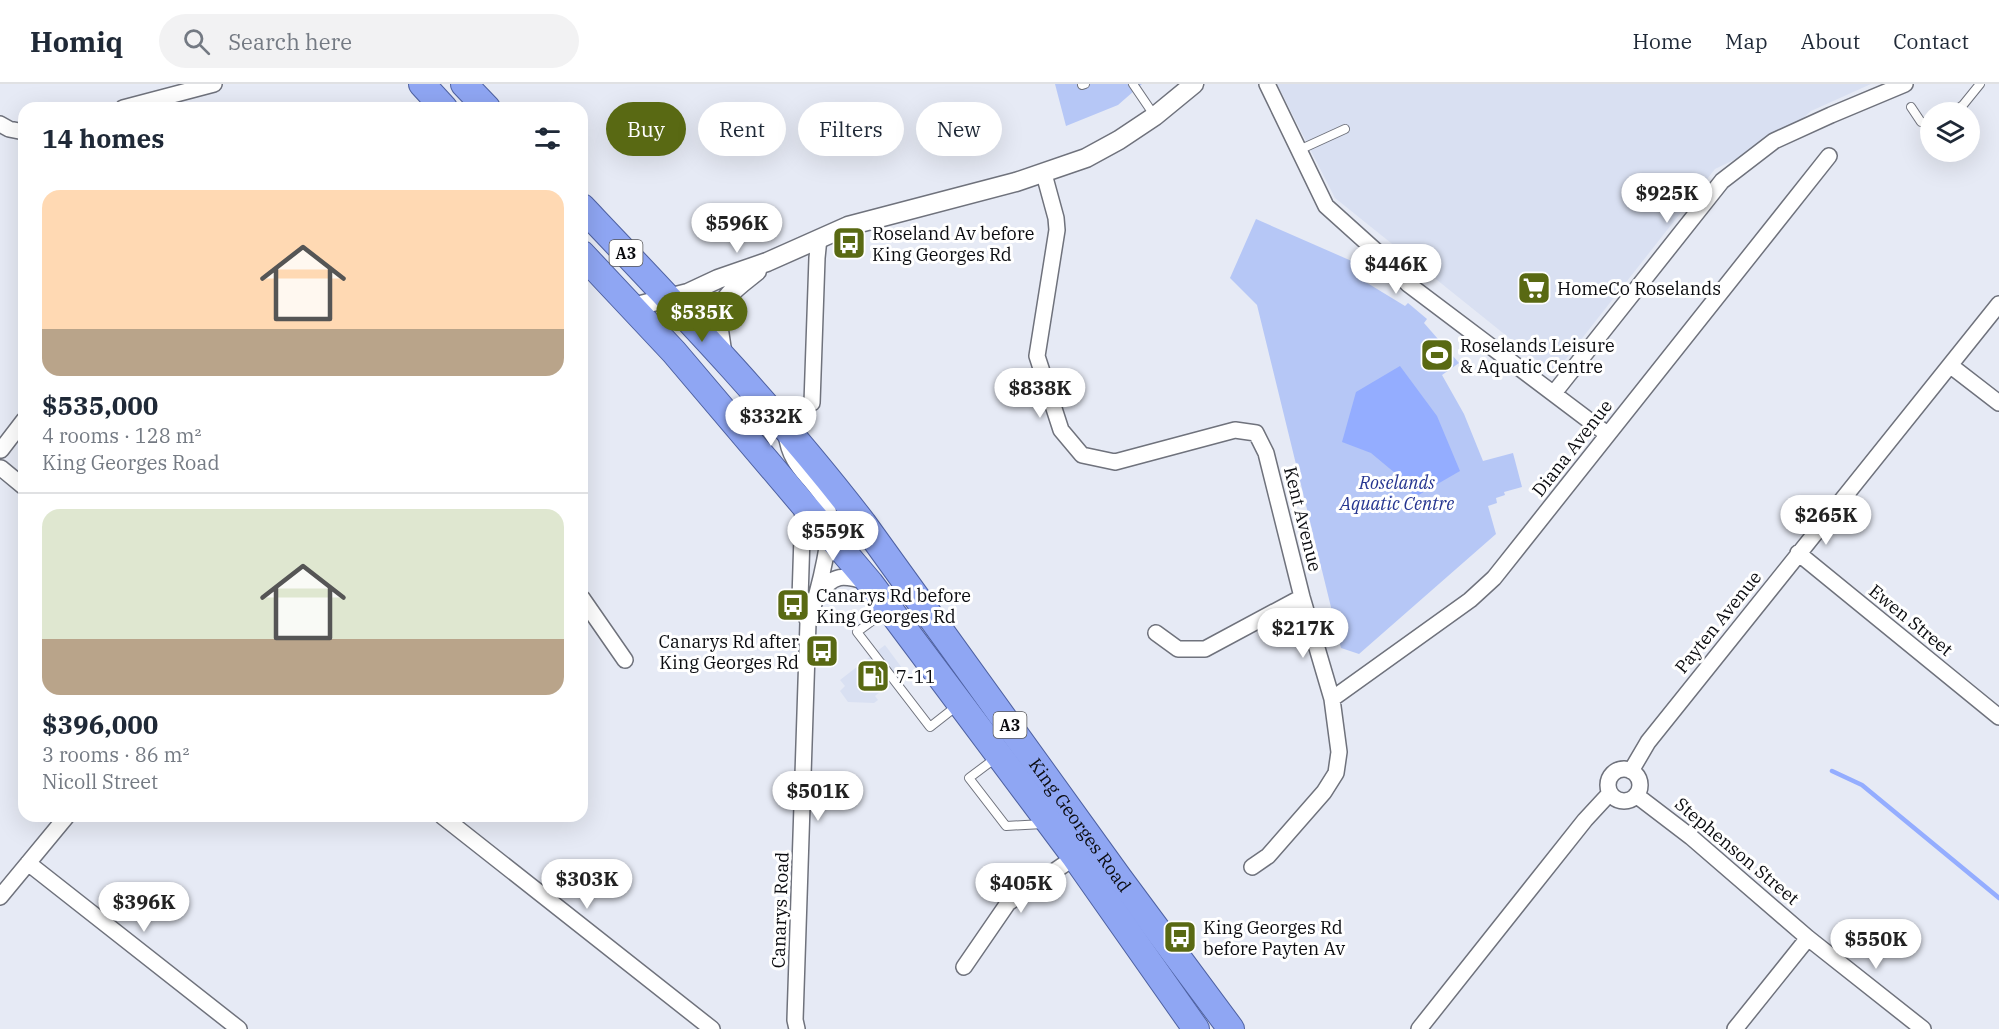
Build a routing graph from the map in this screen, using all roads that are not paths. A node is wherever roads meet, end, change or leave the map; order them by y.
1 (214, 84) edge
2 (422, 84) edge
3 (464, 84) edge
4 (1133, 84) edge
5 (1194, 84) edge
6 (1268, 84) edge
7 (1980, 84) edge
8 (1898, 85) edge
9 (146, 102) edge
10 (438, 102) edge
11 (481, 102) edge
12 (1965, 102) edge
13 (1911, 107) dead end
14 (1155, 116) junction
15 (1920, 120) edge
16 (0, 124) edge
17 (1345, 129) dead end
18 (18, 131) edge
19 (1299, 150) junction
20 (1829, 156) dead end
21 (1044, 174) junction
22 (588, 213) edge
23 (819, 238) junction
24 (588, 260) edge
25 (767, 262) junction
26 (669, 298) junction
27 (1999, 304) edge
28 (633, 308) junction
29 (723, 357) junction
30 (1951, 366) junction
31 (1554, 393) junction
32 (812, 403) dead end
33 (1999, 403) edge
34 (784, 426) junction
35 (18, 428) edge
36 (1607, 434) junction
37 (1, 450) edge
38 (1, 469) edge
39 (18, 482) edge
40 (804, 505) junction
41 (828, 534) junction
42 (1798, 553) junction
43 (870, 583) junction
44 (1302, 597) junction
45 (816, 599) junction
46 (588, 607) edge
47 (889, 609) junction
48 (808, 622) junction
49 (1156, 633) dead end
50 (625, 660) dead end
51 (1332, 699) junction
52 (960, 704) junction
53 (1999, 717) edge
54 (999, 756) junction
55 (1631, 771) junction
56 (1610, 793) junction
57 (1636, 795) junction
58 (62, 822) edge
59 (450, 822) edge
60 (1050, 824) junction
61 (1075, 857) junction
62 (28, 863) junction
63 (1252, 867) dead end
64 (0, 897) edge
65 (1808, 938) junction
66 (964, 967) dead end
67 (794, 1026) edge
68 (239, 1029) edge
69 (712, 1029) edge
70 (1196, 1029) edge
71 (1231, 1029) edge
72 (1419, 1029) edge
73 (1735, 1029) edge
74 (1923, 1029) edge

1 - 9 street
2 - 10 highway
3 - 11 highway
4 - 14 lane
5 - 14 street
6 - 19 street
7 - 12 lane
8 - 31 street
13 - 15 lane
14 - 21 street
16 - 18 street
17 - 19 lane
19 - 31 street
20 - 36 street, Diana Avenue
21 - 23 street
21 - 44 street, Kent Avenue
22 - 26 highway, King Georges Road / A3
23 - 25 street
23 - 32 street
24 - 28 highway, King Georges Road / A3
25 - 26 street
25 - 29 street
26 - 28 street
26 - 29 highway, King Georges Road / A3
27 - 30 street, Payten Avenue
28 - 40 highway, King Georges Road / A3
29 - 34 highway, King Georges Road / A3
30 - 33 street
30 - 42 street, Payten Avenue
31 - 36 street
34 - 41 street, Canarys Road
34 - 71 highway, King Georges Road / A3
35 - 37 street
36 - 51 street, Diana Avenue
37 - 38 street
38 - 39 street
40 - 41 highway, King Georges Road / A3
40 - 48 street, Canarys Road
41 - 43 highway, King Georges Road / A3
41 - 45 street, Canarys Road
42 - 53 street, Ewen Street
42 - 55 street, Payten Avenue
43 - 45 street, Canarys Road
43 - 47 highway, King Georges Road / A3
44 - 49 street
44 - 51 street, Kent Avenue
45 - 48 street, Canarys Road
46 - 50 street
47 - 52 highway, King Georges Road / A3
47 - 52 lane
48 - 67 street, Canarys Road
51 - 63 street, Kent Avenue
52 - 54 highway, King Georges Road / A3
54 - 60 highway, King Georges Road / A3
54 - 60 lane
55 - 56 street
55 - 57 street
56 - 57 street
56 - 72 street
57 - 65 street, Stephenson Street
58 - 62 street
59 - 69 street
60 - 61 highway, King Georges Road / A3
61 - 66 street
61 - 70 highway, King Georges Road / A3
62 - 64 street
62 - 68 street
65 - 73 street
65 - 74 street, Stephenson Street

